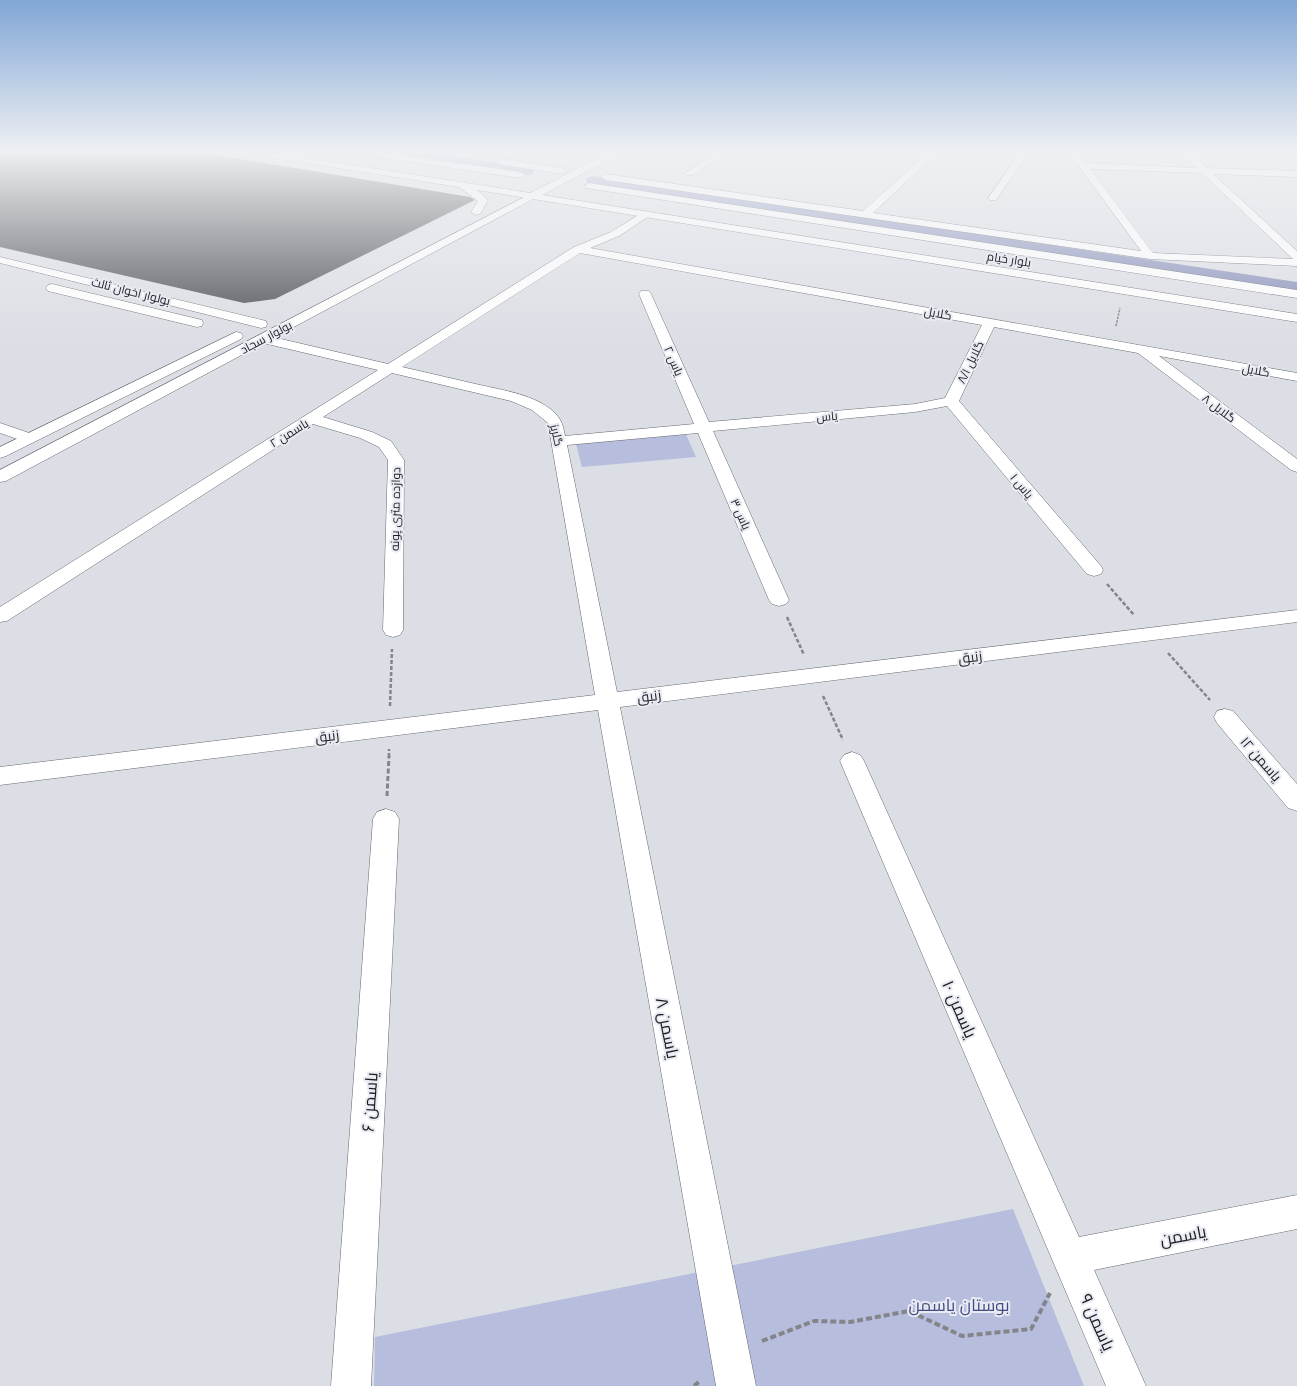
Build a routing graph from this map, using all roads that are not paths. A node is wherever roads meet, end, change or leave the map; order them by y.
1 (477, 215) edge
2 (645, 215) edge
3 (650, 215) edge
4 (736, 215) edge
5 (755, 215) edge
6 (865, 215) edge
7 (1119, 215) edge
8 (1252, 215) edge
9 (578, 249) junction
10 (956, 251) junction
11 (1150, 256) junction
12 (1297, 257) edge
13 (0, 260) edge
14 (946, 262) junction
15 (1297, 263) edge
16 (38, 285) dead end
17 (645, 294) dead end
18 (1297, 294) edge
19 (1297, 304) edge
20 (1297, 318) edge
21 (267, 320) junction
22 (990, 322) junction
23 (207, 326) dead end
24 (221, 329) dead end
25 (282, 329) junction
26 (241, 333) junction
27 (300, 333) dead end
28 (264, 339) junction
29 (336, 342) dead end
30 (1141, 349) junction
31 (404, 360) junction
32 (389, 369) junction
33 (1297, 377) edge
34 (951, 401) junction
35 (312, 419) junction
36 (704, 427) junction
37 (0, 428) edge
38 (29, 438) junction
39 (558, 441) junction
40 (0, 453) edge
41 (1297, 467) edge
42 (0, 477) edge
43 (1094, 570) dead end
44 (779, 600) dead end
45 (0, 616) edge
46 (1297, 616) edge
47 (393, 630) dead end
48 (607, 701) junction
49 (1225, 717) dead end
50 (852, 761) dead end
51 (0, 776) edge
52 (1297, 801) edge
53 (386, 819) dead end
54 (1297, 1212) edge
55 (1069, 1257) junction
56 (733, 1370) edge
57 (351, 1386) edge
58 (1126, 1386) edge

1 - 25 street, بولوار سجاد
2 - 9 street, یاسمن ۲
3 - 14 street, بلوار خیام
4 - 10 street, بلوار خیام
5 - 18 street, بلوار خیام
6 - 11 street
7 - 11 street
8 - 12 street
9 - 22 street, گلایل
9 - 31 street, یاسمن ۲
10 - 14 street
10 - 19 street, بلوار خیام
11 - 15 street
13 - 21 street, بولوار اخوان ثالث
14 - 20 street, بلوار خیام
16 - 23 street
17 - 36 street, یاس ۲
21 - 25 street, بولوار اخوان ثالث
21 - 26 street, بولوار سجاد
22 - 30 street, گلایل
22 - 34 street, گلایل ۸/۱
24 - 26 street, گلریز
25 - 27 street
25 - 28 street, بولوار سجاد
26 - 28 street, گلریز
26 - 38 street, بولوار سجاد
28 - 32 street, گلریز
28 - 42 street, بولوار سجاد
29 - 31 street
30 - 33 street, گلایل
30 - 41 street, گلایل ۸
31 - 32 street, یاسمن ۲
32 - 35 street, یاسمن ۲
32 - 39 street, گلریز
34 - 36 street, یاس
34 - 43 street, یاس ۱
35 - 45 street, یاسمن ۲
35 - 47 street, دوازده متری پونه
36 - 39 street, یاس
36 - 44 street, یاس ۳
37 - 38 street
38 - 40 street, بولوار سجاد
39 - 48 street, گلریز
46 - 48 street, زنبق
48 - 51 street, زنبق
48 - 56 street, یاسمن ۸
49 - 52 street, یاسمن ۱۲
50 - 55 street, یاسمن ۱۰
53 - 57 street, یاسمن ۶
54 - 55 street, یاسمن
55 - 58 street, یاسمن ۹

